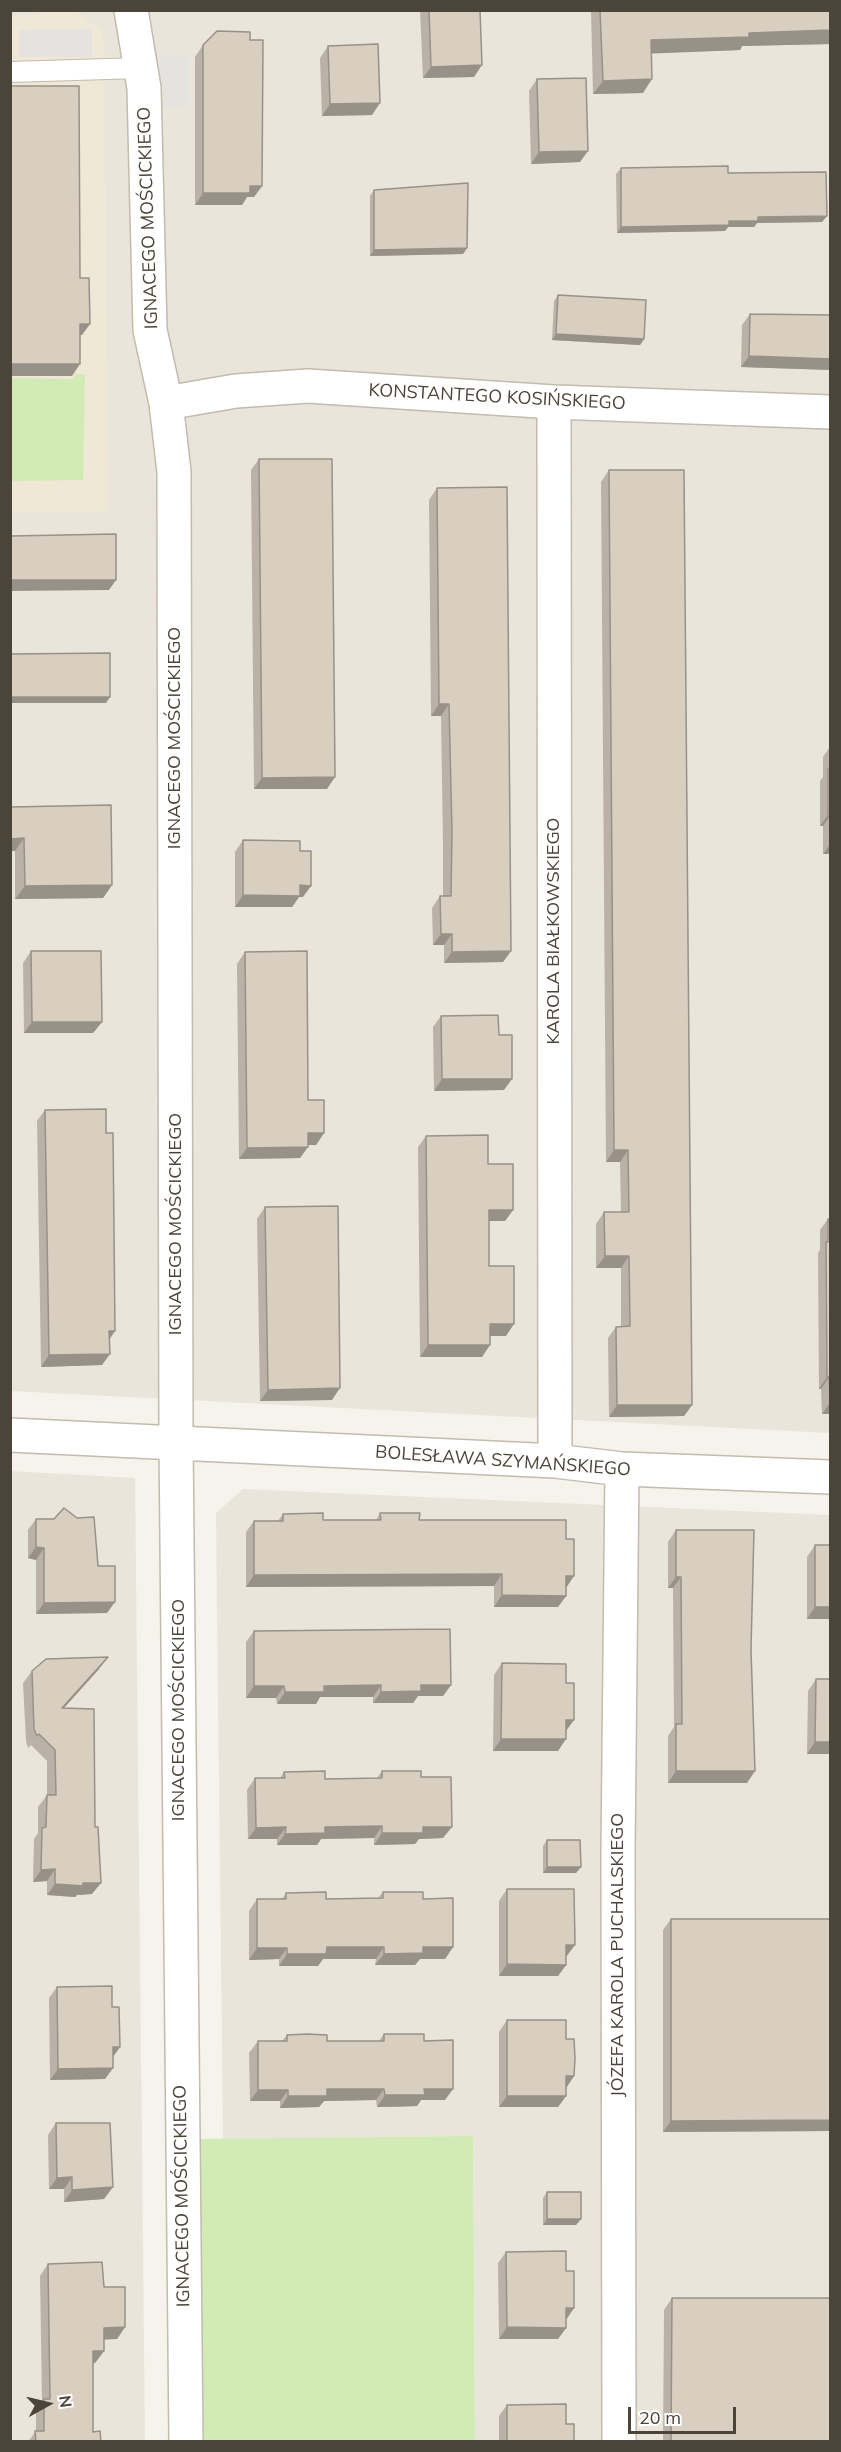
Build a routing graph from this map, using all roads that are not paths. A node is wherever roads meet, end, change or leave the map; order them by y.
1 (131, 10) edge
2 (141, 68) junction
3 (10, 72) edge
4 (554, 402) junction
5 (166, 403) junction
6 (831, 412) edge
7 (10, 1435) edge
8 (176, 1442) junction
9 (555, 1461) junction
10 (622, 1469) junction
11 (831, 1477) edge
12 (186, 2442) edge
13 (619, 2442) edge

1 - 2 street, IGNACEGO MOŚCICKIEGO
2 - 3 lane
2 - 5 street, IGNACEGO MOŚCICKIEGO
4 - 5 street, KONSTANTEGO KOSIŃSKIEGO
4 - 6 street, KONSTANTEGO KOSIŃSKIEGO
4 - 9 street, KAROLA BIAŁKOWSKIEGO
5 - 8 street, IGNACEGO MOŚCICKIEGO
7 - 8 street, BOLESŁAWA SZYMAŃSKIEGO
8 - 9 street, BOLESŁAWA SZYMAŃSKIEGO
8 - 12 street, IGNACEGO MOŚCICKIEGO
9 - 10 street, BOLESŁAWA SZYMAŃSKIEGO
10 - 11 street, BOLESŁAWA SZYMAŃSKIEGO
10 - 13 street, JÓZEFA KAROLA PUCHALSKIEGO

